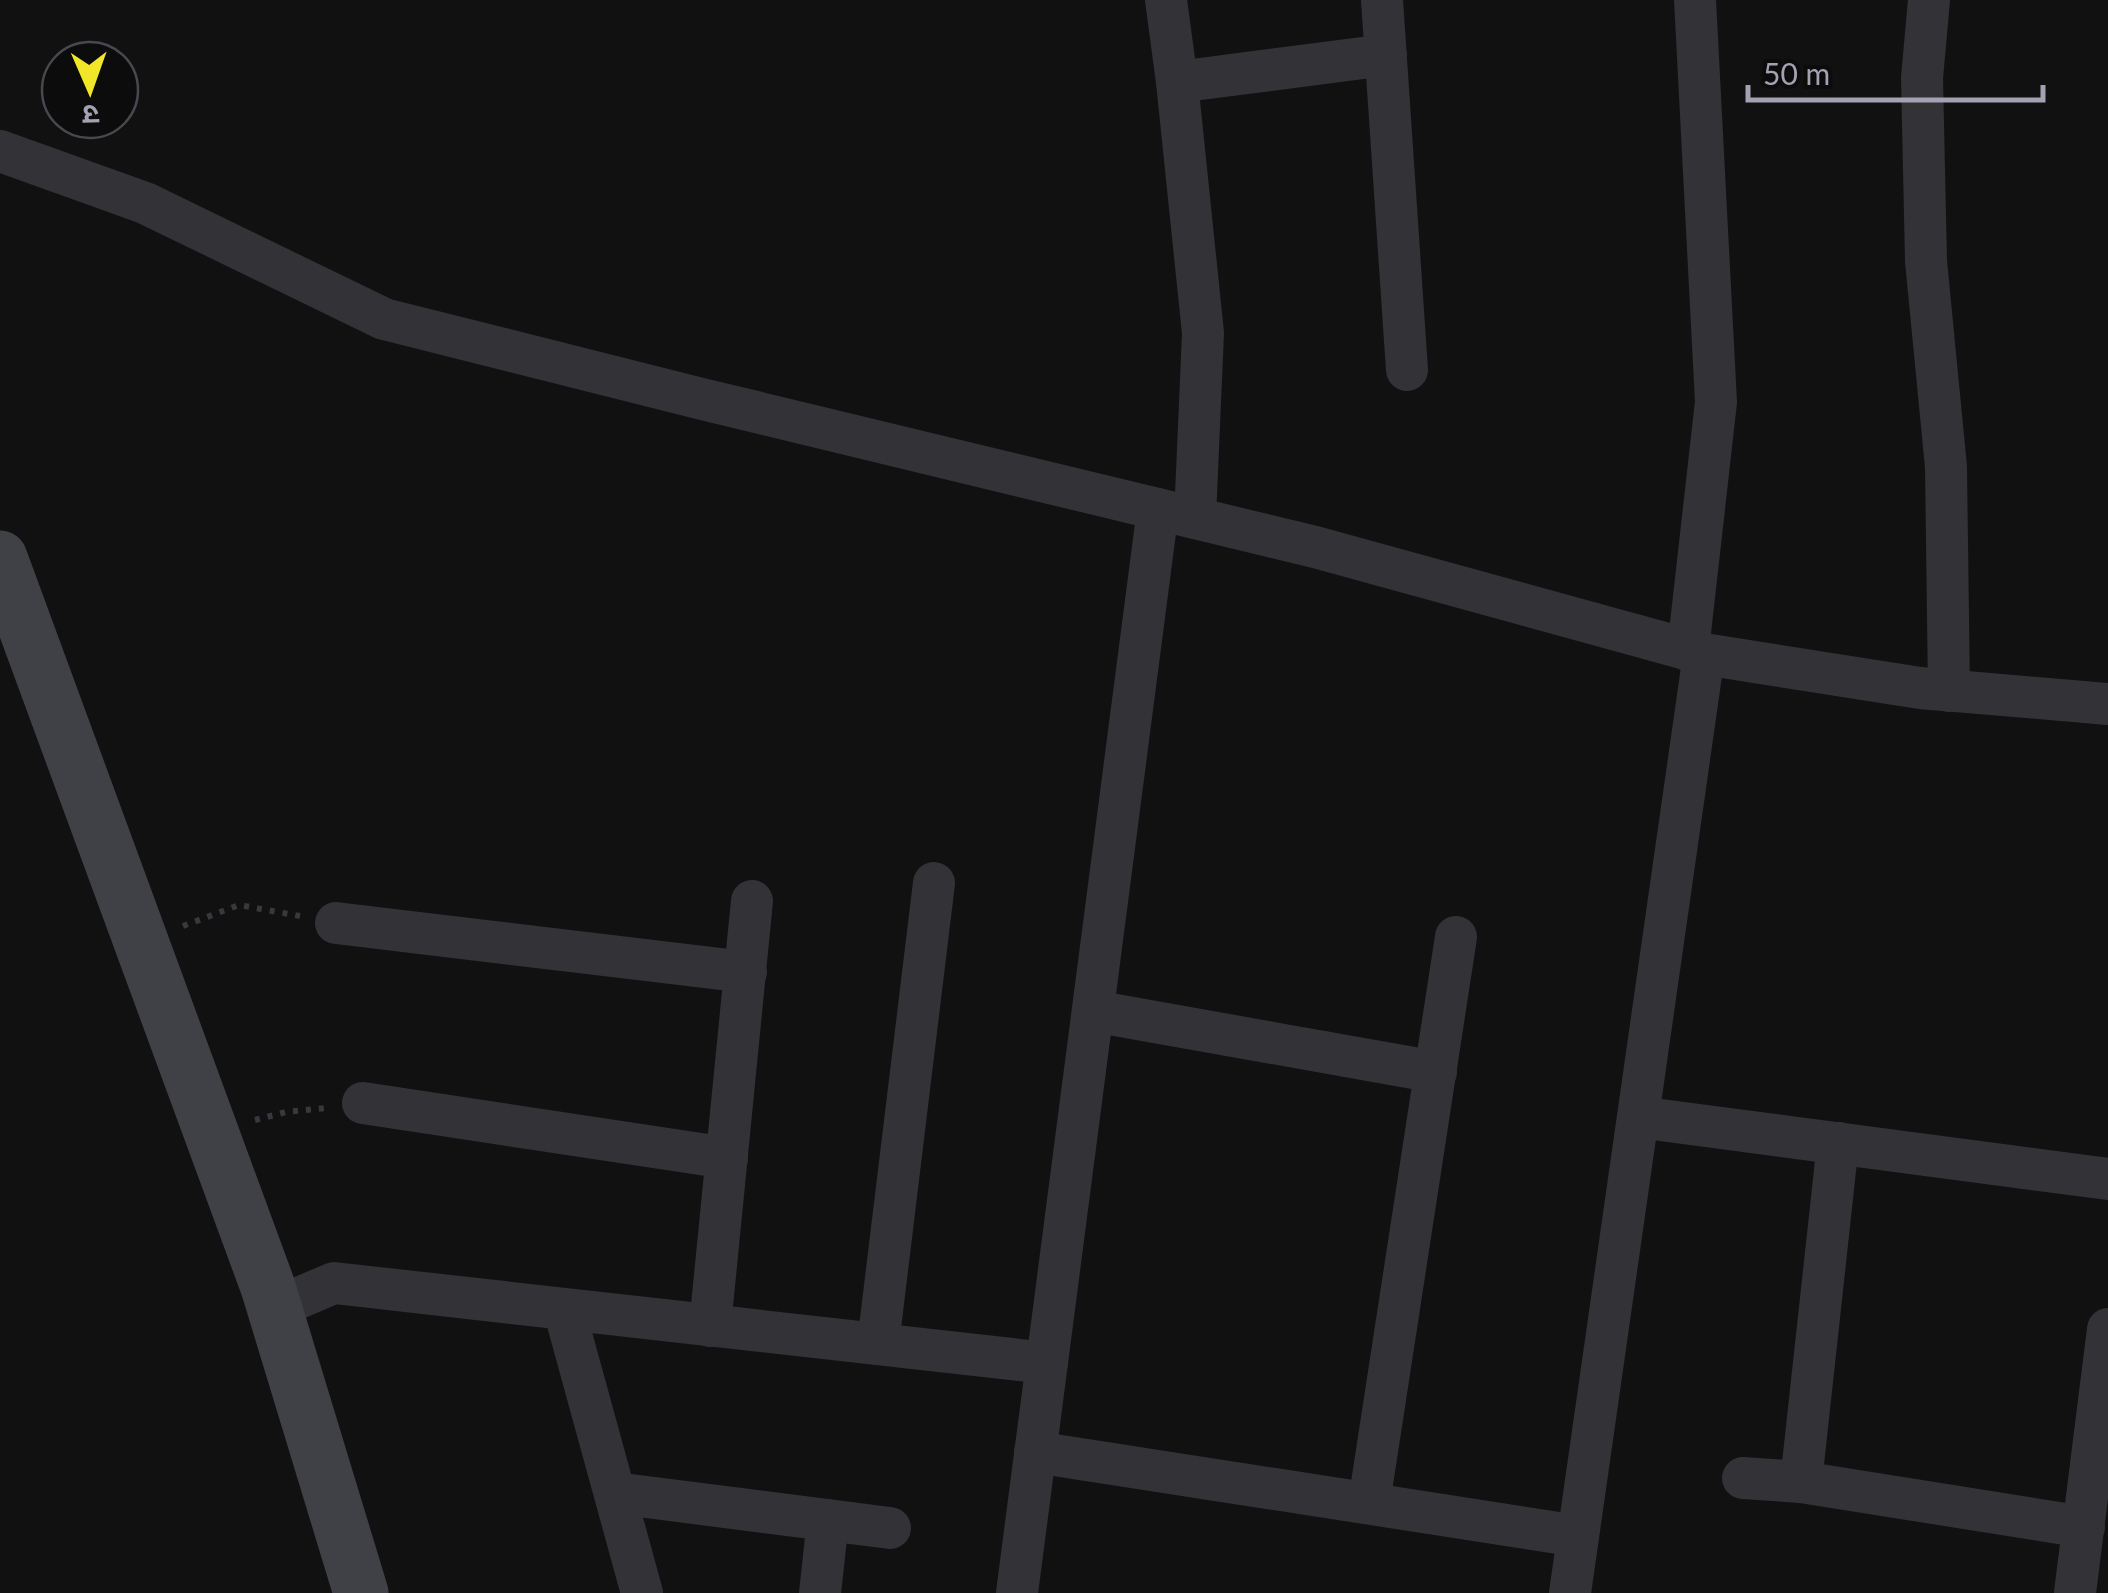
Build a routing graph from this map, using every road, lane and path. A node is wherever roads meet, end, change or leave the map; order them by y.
1 (1166, 0) edge
2 (1382, 0) edge
3 (1695, 0) edge
4 (1928, 0) edge
5 (1386, 55) junction
6 (1177, 82) junction
7 (0, 151) edge
8 (1407, 370) dead end
9 (1176, 513) junction
10 (0, 558) edge
11 (1696, 652) junction
12 (1949, 691) junction
13 (2108, 704) edge
14 (934, 883) dead end
15 (752, 901) dead end
16 (336, 923) joint
17 (1456, 938) dead end
18 (141, 942) junction
19 (746, 972) junction
20 (1092, 1011) junction
21 (1436, 1072) junction
22 (363, 1103) joint
23 (1638, 1117) junction
24 (211, 1131) junction
25 (1838, 1143) junction
26 (727, 1158) junction
27 (2108, 1179) edge
28 (275, 1308) junction
29 (564, 1309) junction
30 (710, 1326) junction
31 (2108, 1329) edge
32 (878, 1344) junction
33 (1047, 1363) junction
34 (1035, 1452) junction
35 (1743, 1478) dead end
36 (1801, 1482) junction
37 (615, 1492) junction
38 (1369, 1503) junction
39 (828, 1520) junction
40 (2084, 1526) junction
41 (890, 1528) dead end
42 (1578, 1536) junction
43 (361, 1593) edge
44 (642, 1593) edge
45 (820, 1593) edge
46 (1017, 1593) edge
47 (1570, 1593) edge
48 (2075, 1593) edge

1 - 6 street
2 - 5 street
3 - 11 street
4 - 12 street
5 - 6 street
5 - 8 street
6 - 9 street
7 - 9 street
9 - 11 street
9 - 20 street
10 - 18 street
11 - 12 street
11 - 23 street
12 - 13 street
14 - 32 street
15 - 19 street
16 - 18 path
16 - 19 street
17 - 21 street
18 - 24 street
19 - 26 street
20 - 21 street
20 - 33 street
21 - 38 street
22 - 24 path
22 - 26 street
23 - 25 street
23 - 42 street
24 - 28 street
25 - 27 street
25 - 36 street
26 - 30 street
28 - 29 street
28 - 43 street
29 - 30 street
29 - 37 street
30 - 32 street
31 - 40 street
32 - 33 street
33 - 34 street
34 - 38 street
34 - 46 street
35 - 36 street
36 - 40 street
37 - 39 street
37 - 44 street
38 - 42 street
39 - 41 street
39 - 45 street
40 - 48 street
42 - 47 street

